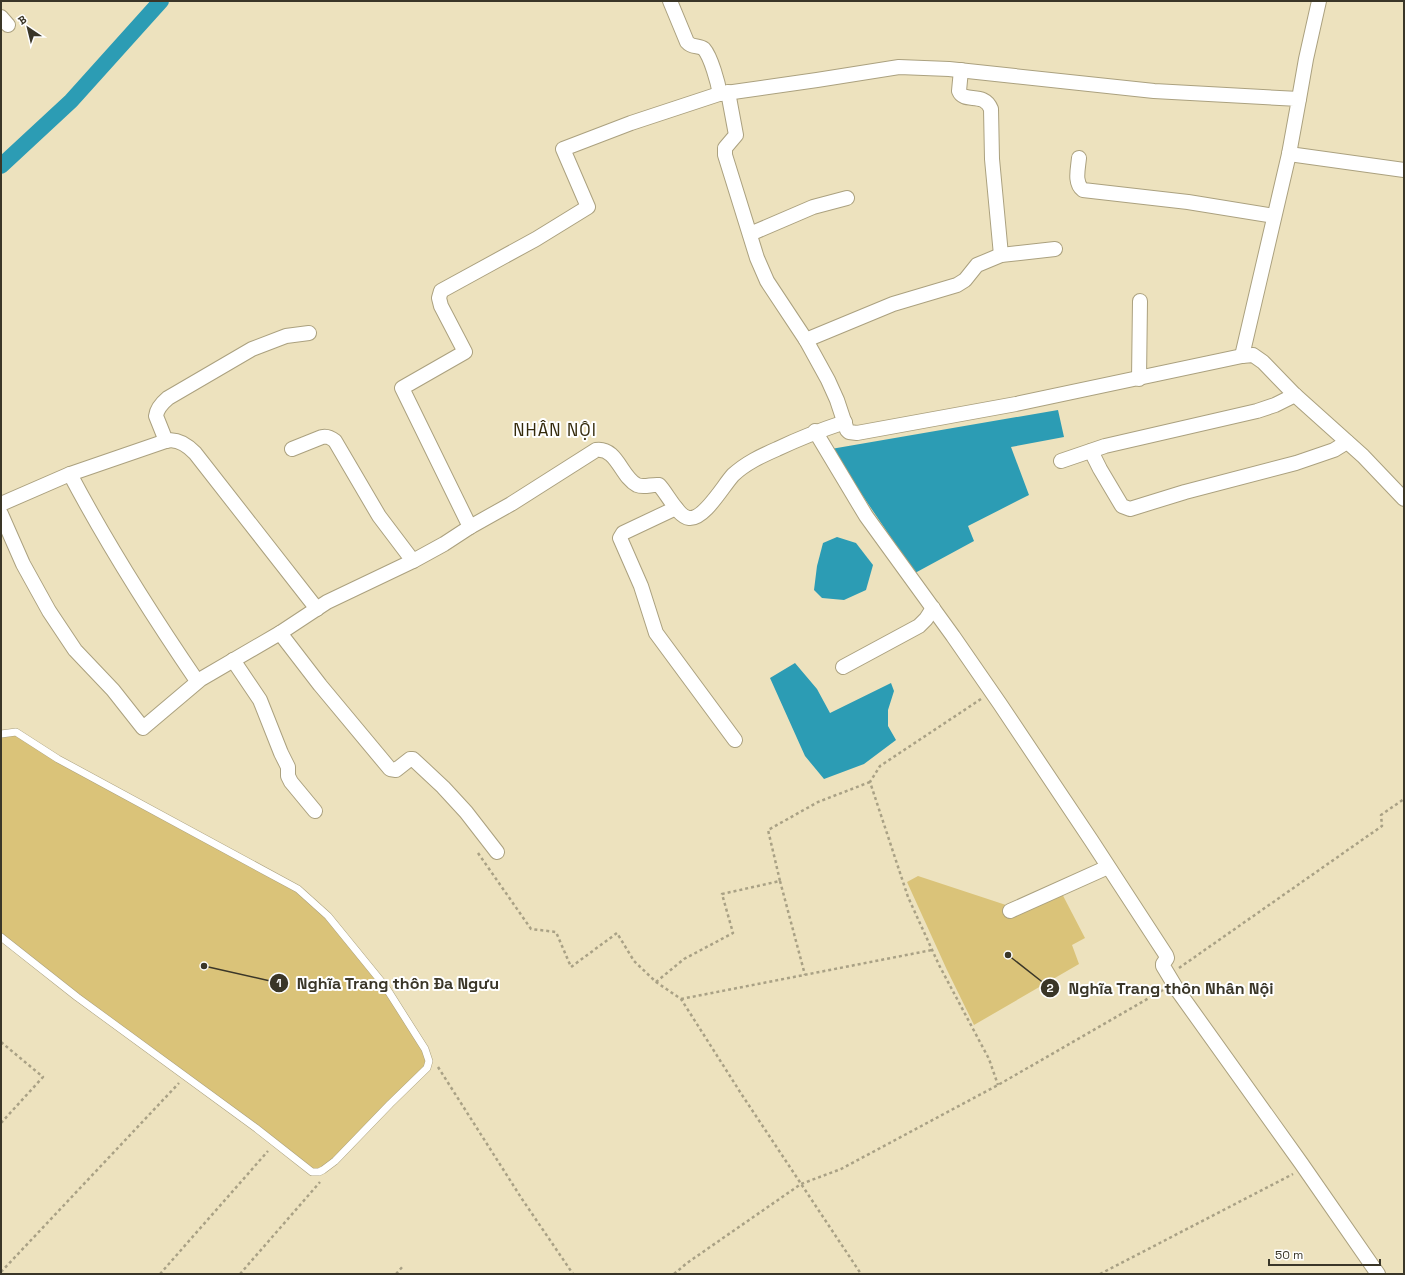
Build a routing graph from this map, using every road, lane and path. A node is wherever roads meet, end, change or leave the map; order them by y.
1 (670, 1) edge
2 (1319, 1) edge
3 (961, 70) junction
4 (724, 93) junction
5 (1299, 99) junction
6 (1289, 154) junction
7 (1079, 158) dead end
8 (1404, 170) edge
9 (847, 198) dead end
10 (1274, 216) junction
11 (750, 234) junction
12 (1055, 249) dead end
13 (1002, 255) junction
14 (1140, 301) dead end
15 (309, 332) dead end
16 (806, 340) junction
17 (1242, 356) junction
18 (1139, 379) junction
19 (1295, 395) junction
20 (845, 422) junction
21 (815, 431) junction
22 (166, 441) junction
23 (1347, 442) junction
24 (292, 449) dead end
25 (1091, 451) junction
26 (1061, 461) dead end
27 (70, 474) junction
28 (1404, 499) edge
29 (1, 504) edge
30 (676, 508) junction
31 (1, 514) edge
32 (470, 527) junction
33 (413, 561) junction
34 (933, 608) junction
35 (316, 609) junction
36 (280, 633) junction
37 (234, 660) junction
38 (843, 667) dead end
39 (197, 681) junction
40 (992, 692) junction
41 (1, 734) edge
42 (734, 740) dead end
43 (870, 782) junction
44 (1404, 799) edge
45 (315, 811) dead end
46 (476, 851) dead end
47 (498, 852) dead end
48 (1108, 868) junction
49 (780, 881) junction
50 (1010, 911) dead end
51 (1, 937) edge
52 (932, 950) junction
53 (805, 975) junction
54 (1171, 980) junction
55 (656, 982) junction
56 (681, 999) junction
57 (1, 1042) edge
58 (429, 1061) junction
59 (186, 1077) junction
60 (998, 1085) junction
61 (1, 1123) edge
62 (275, 1143) junction
63 (335, 1161) junction
64 (1304, 1168) junction
65 (801, 1184) junction
66 (404, 1265) dead end
67 (1, 1272) edge
68 (160, 1274) edge
69 (240, 1274) edge
70 (396, 1274) edge
71 (573, 1274) edge
72 (674, 1274) edge
73 (861, 1274) edge
74 (1100, 1274) edge
75 (1378, 1274) edge

1 - 4 street
2 - 5 street
3 - 4 street
3 - 5 street
3 - 13 street
4 - 11 street
4 - 32 street
5 - 6 street
6 - 8 street
6 - 10 street
7 - 10 street
9 - 11 street
10 - 17 street
11 - 16 street
12 - 13 street
13 - 16 street
14 - 18 street
15 - 22 street
16 - 20 street
17 - 18 street
17 - 19 street
18 - 20 street
19 - 23 street
19 - 25 street
20 - 21 street
21 - 30 street
21 - 34 street
22 - 27 street
22 - 35 street
23 - 25 street
23 - 28 street
24 - 33 street
25 - 26 street
27 - 29 street
27 - 39 street
30 - 32 street
30 - 42 street
31 - 39 street
32 - 33 street
33 - 35 street
34 - 38 street
34 - 40 street
35 - 36 street
36 - 37 street
36 - 47 street
37 - 39 street
37 - 45 street
40 - 43 path
40 - 48 street
41 - 58 lane
43 - 49 path
43 - 52 path
44 - 54 path
46 - 55 path
48 - 50 street
48 - 54 street
49 - 53 path
49 - 55 path
51 - 59 lane
52 - 53 path
52 - 60 path
53 - 56 path
54 - 60 path
54 - 64 street
55 - 56 path
56 - 65 path
57 - 61 path
58 - 63 lane
58 - 71 path
59 - 62 lane
59 - 67 path
60 - 65 path
62 - 63 lane
62 - 68 path
63 - 69 path
64 - 74 path
64 - 75 street
65 - 72 path
65 - 73 path
66 - 70 path

